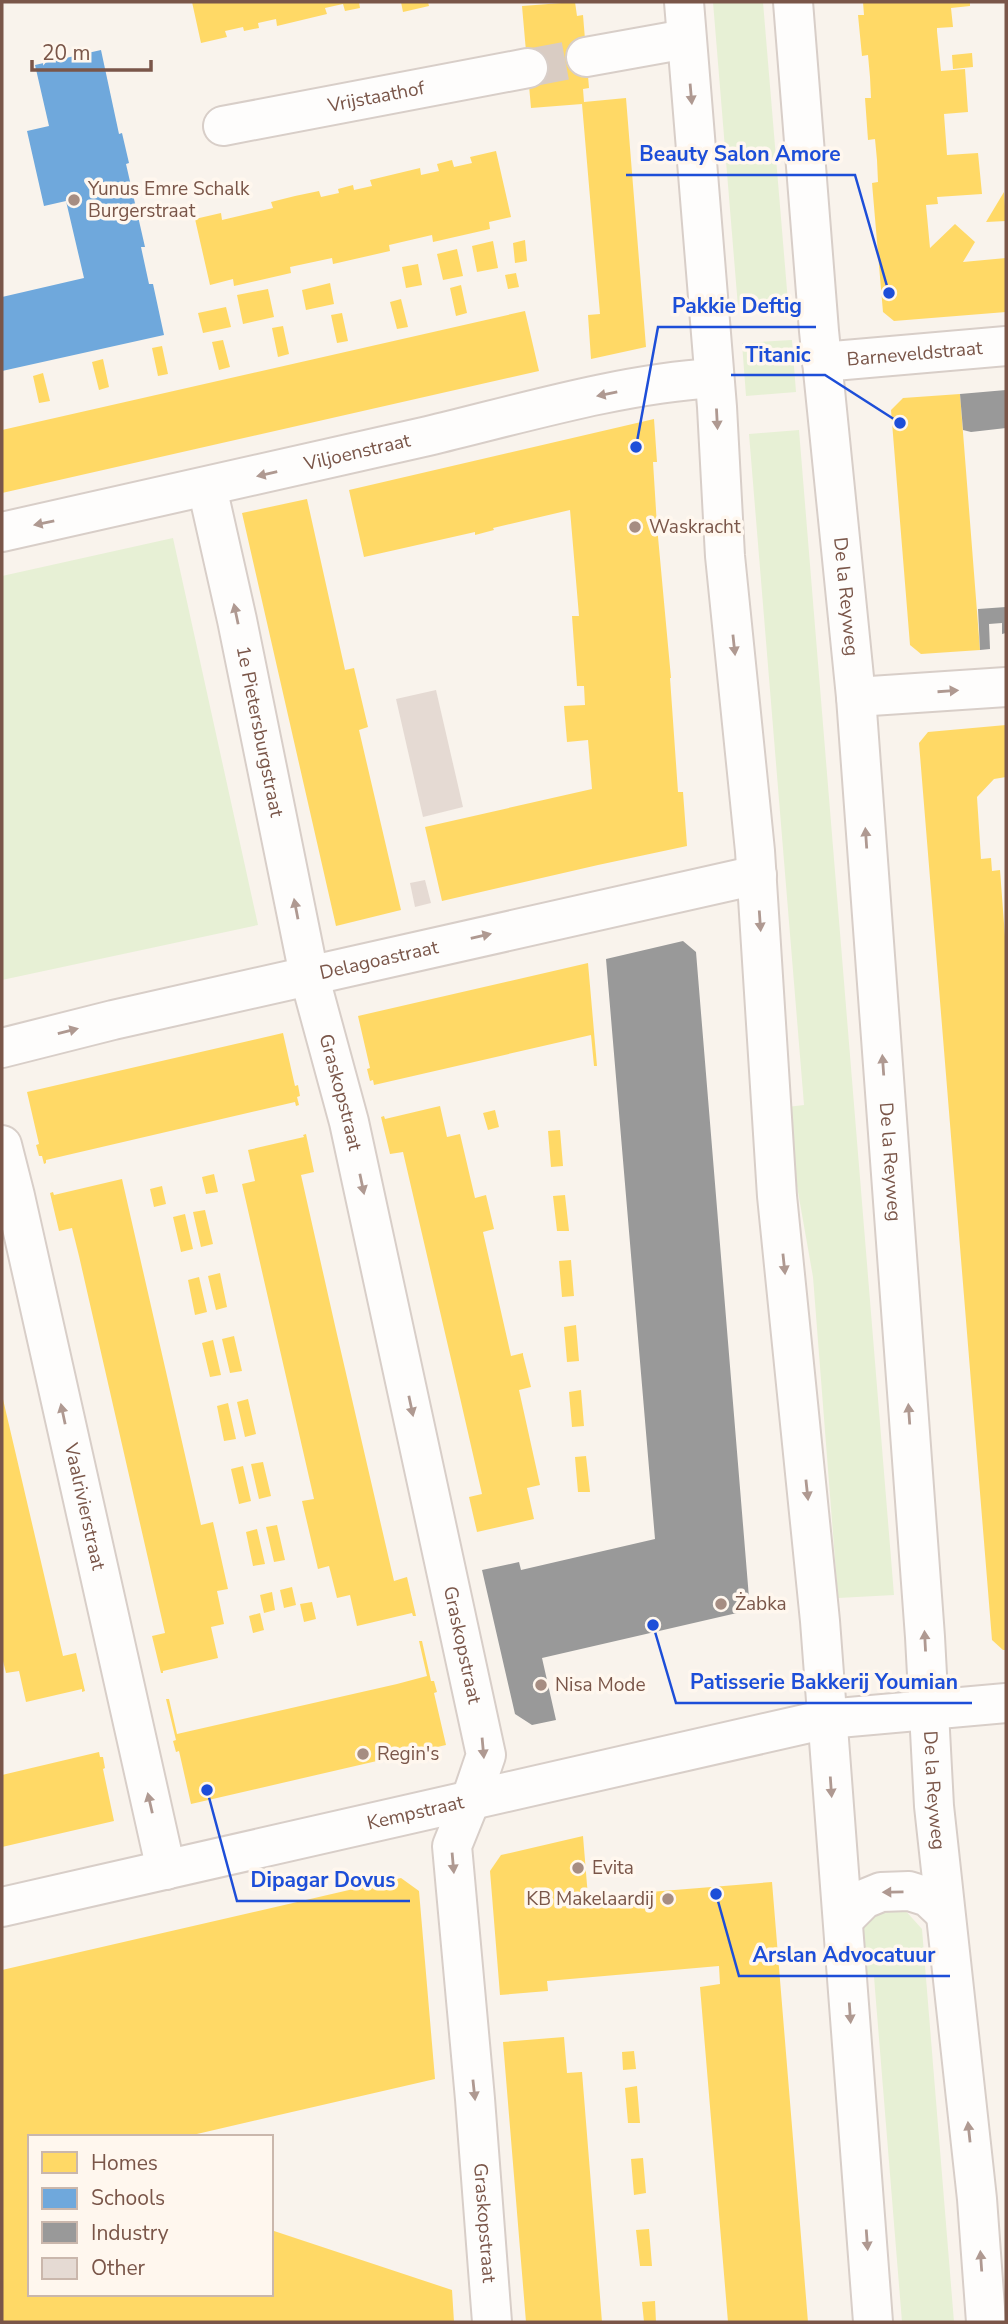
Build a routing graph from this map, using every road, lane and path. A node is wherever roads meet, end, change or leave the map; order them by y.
1 (793, 2) edge
2 (685, 20) edge
3 (586, 57) tunnel mouth
4 (528, 68) tunnel mouth
5 (223, 126) dead end
6 (1006, 346) edge
7 (822, 362) junction
8 (714, 378) junction
9 (207, 487) junction
10 (2, 532) edge
11 (1006, 687) edge
12 (856, 697) junction
13 (757, 875) junction
14 (309, 975) junction
15 (2, 1048) edge
16 (2, 1145) edge
17 (1006, 1703) edge
18 (929, 1709) junction
19 (827, 1718) junction
20 (471, 1799) junction
21 (166, 1870) junction
22 (2, 1907) edge
23 (945, 1913) junction
24 (843, 1920) junction
25 (492, 2322) edge
26 (873, 2322) edge
27 (986, 2322) edge

1 - 7 street, De la Reyweg
2 - 3 street
2 -> 8 street
4 - 5 street, Vrijstaathof
6 - 7 street, Barneveldstraat
7 - 12 street, De la Reyweg
8 -> 9 street, Viljoenstraat
8 -> 13 street
9 -> 10 street, Viljoenstraat
14 -> 9 street, 1e Pietersburgstraat
12 -> 11 street
18 -> 12 street, De la Reyweg
14 -> 13 street, Delagoastraat
13 -> 19 street
15 -> 14 street, Delagoastraat
14 -> 20 street, Graskopstraat
21 -> 16 street, Vaalrivierstraat
17 - 18 street, Kempstraat
18 - 19 street, Kempstraat
18 - 23 street, De la Reyweg
19 - 20 street, Kempstraat
19 -> 24 street
20 - 21 street, Kempstraat
20 -> 25 street, Graskopstraat
21 - 22 street, Kempstraat
23 -> 24 street
27 -> 23 street, De la Reyweg
24 -> 26 street

